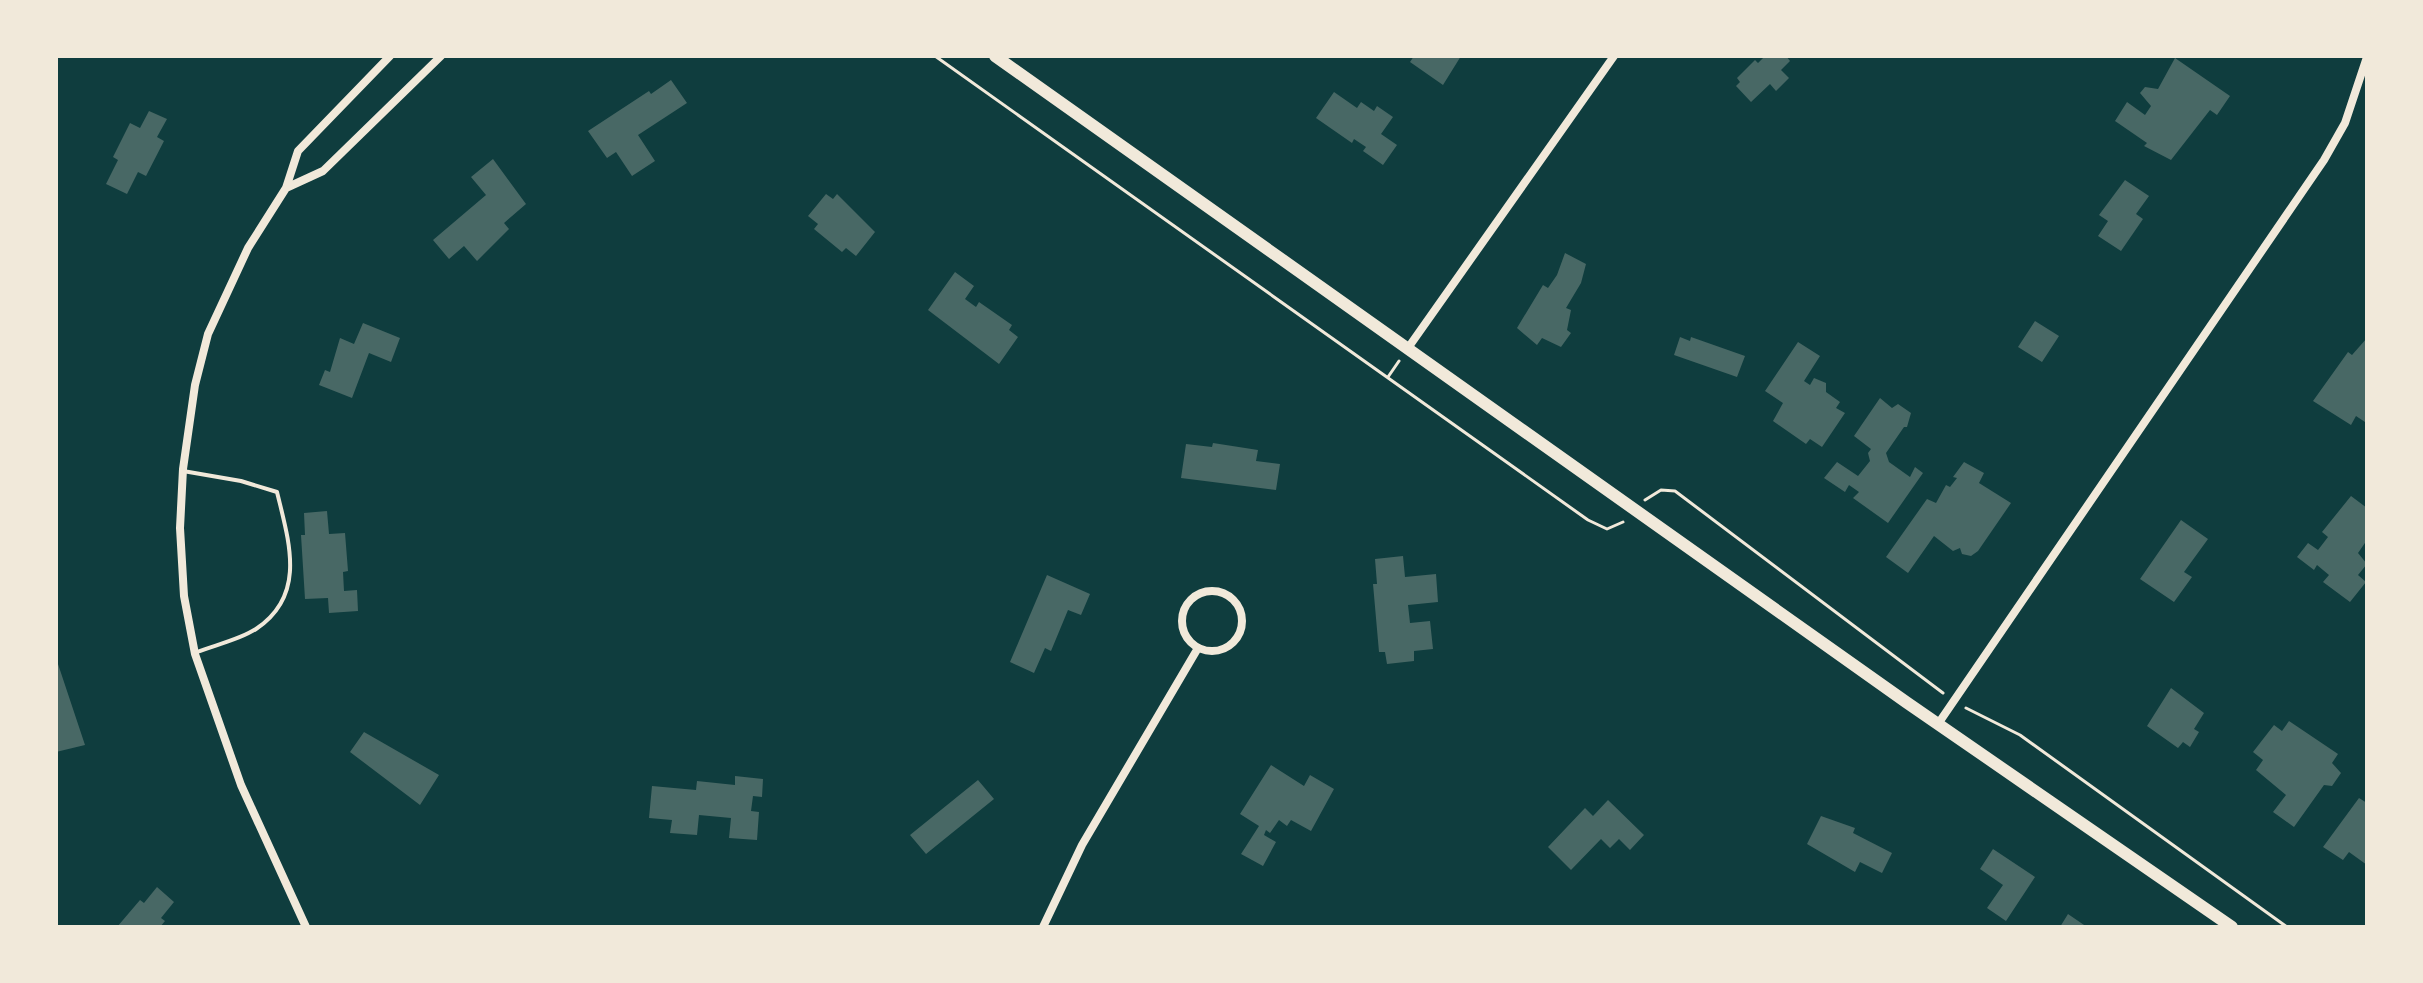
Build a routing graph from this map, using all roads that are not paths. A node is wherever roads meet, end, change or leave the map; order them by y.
1 (390, 56) edge
2 (441, 56) edge
3 (995, 56) edge
4 (1614, 56) edge
5 (2367, 57) edge
6 (286, 188) junction
7 (1408, 348) junction
8 (183, 471) junction
9 (1198, 648) junction
10 (194, 653) junction
11 (1938, 724) junction
12 (306, 927) edge
13 (1043, 927) edge
14 (2232, 927) edge

1 - 6 street
2 - 6 street
3 - 7 main road
4 - 7 street
5 - 11 street
6 - 8 street
7 - 11 main road
8 - 10 street
8 - 10 lane
9 - 9 street
9 - 13 street
10 - 12 street
11 - 14 main road

